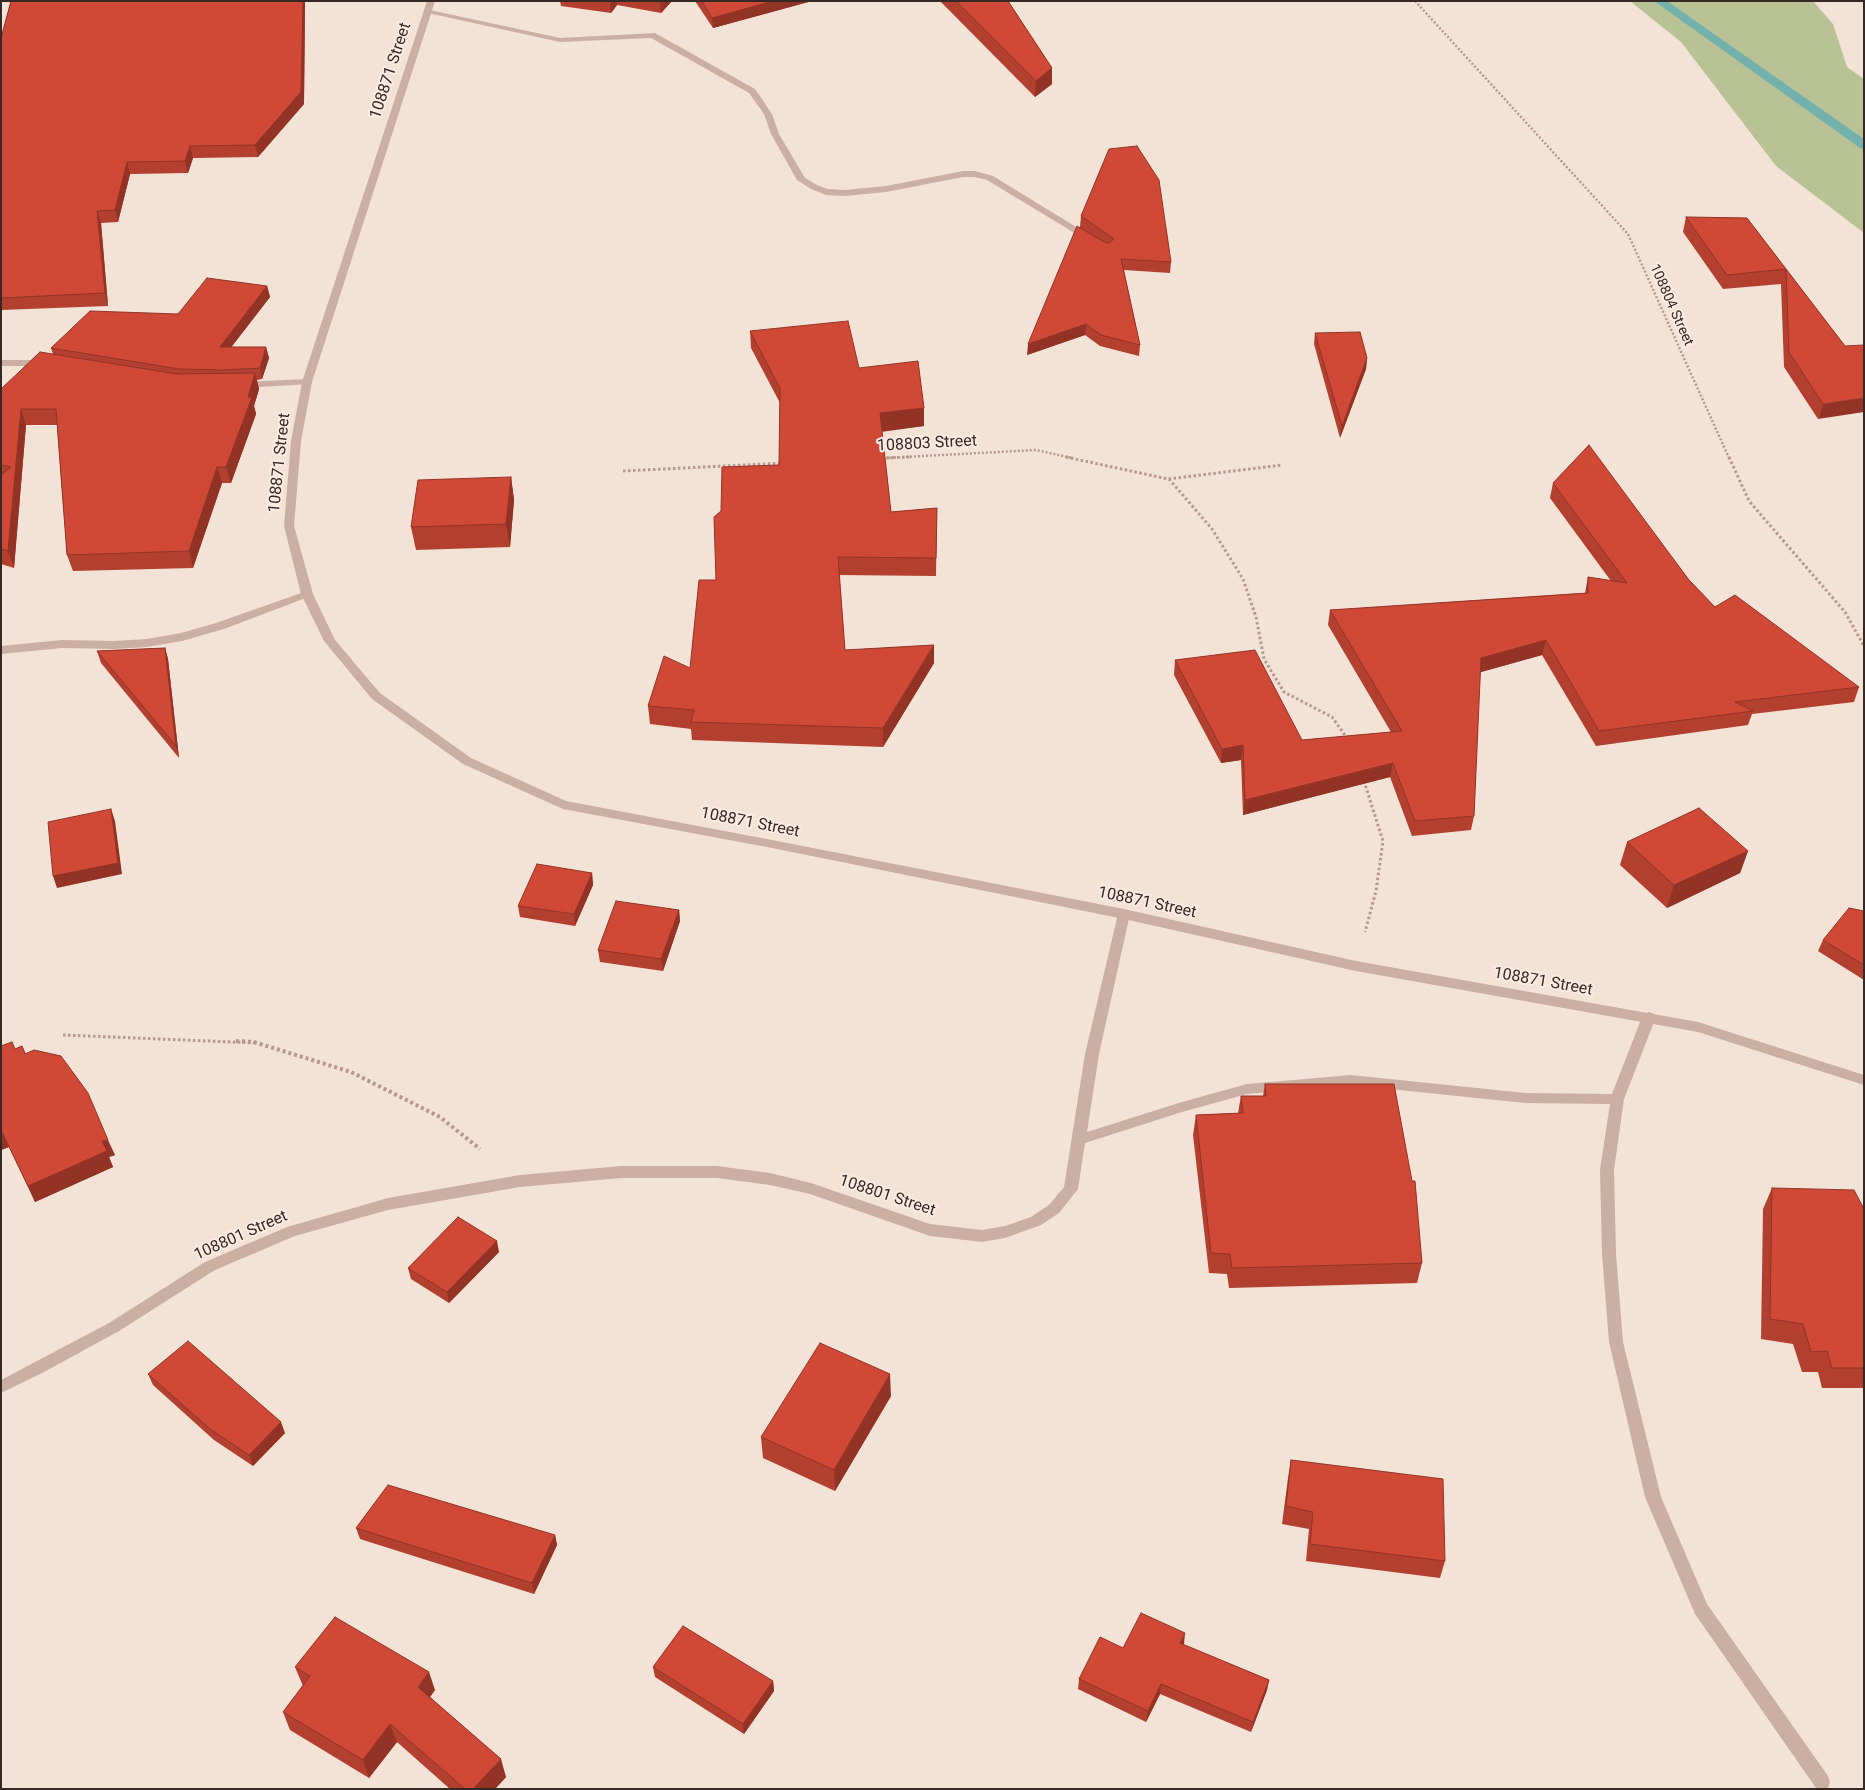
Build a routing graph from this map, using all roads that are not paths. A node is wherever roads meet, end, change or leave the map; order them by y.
1 (429, 6) edge
2 (1099, 244) edge
3 (1, 363) edge
4 (50, 363) edge
5 (307, 382) junction
6 (235, 385) edge
7 (307, 594) junction
8 (1, 650) edge
9 (1124, 914) junction
10 (1649, 1018) junction
11 (1864, 1080) edge
12 (1617, 1099) junction
13 (1079, 1140) junction
14 (1, 1387) edge
15 (1822, 1782) dead end

1 - 2 street
1 - 5 street, 108871 Street
3 - 4 street
5 - 6 street
5 - 7 street, 108871 Street
7 - 8 street
7 - 9 street, 108871 Street
9 - 10 street, 108871 Street
9 - 13 street, 108801 Street
10 - 11 street, 108871 Street
10 - 12 street
12 - 13 street
12 - 15 street
13 - 14 street, 108801 Street

